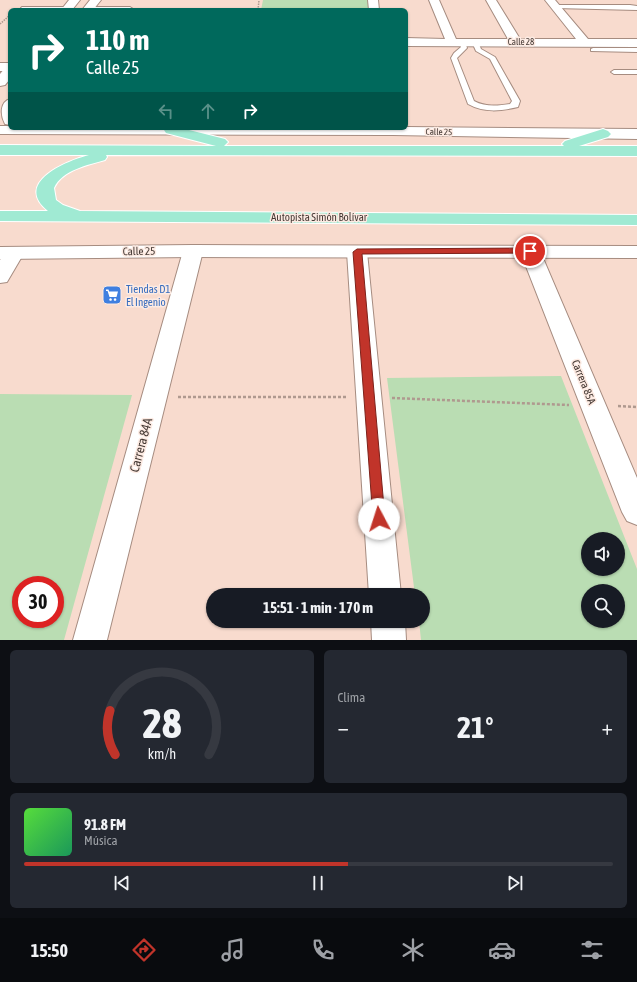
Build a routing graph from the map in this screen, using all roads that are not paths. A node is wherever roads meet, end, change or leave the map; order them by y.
1 (75, 0) edge
2 (96, 0) edge
3 (434, 0) edge
4 (491, 0) edge
5 (67, 8) edge
6 (90, 8) edge
7 (637, 8) edge
8 (559, 9) edge
9 (408, 42) edge
10 (457, 42) junction
11 (475, 42) junction
12 (516, 42) junction
13 (589, 46) junction
14 (635, 46) edge
15 (614, 72) dead end
16 (637, 72) edge
17 (8, 73) edge
18 (0, 82) edge
19 (8, 106) edge
20 (8, 118) edge
21 (171, 130) joint
22 (392, 130) edge
23 (603, 134) junction
24 (637, 134) edge
25 (0, 150) edge
26 (293, 150) junction
27 (128, 151) junction
28 (548, 151) junction
29 (637, 151) edge
30 (0, 216) edge
31 (79, 216) junction
32 (637, 220) edge
33 (193, 251) junction
34 (530, 251) junction
35 (357, 252) junction
36 (637, 252) edge
37 (7, 253) edge
38 (0, 277) edge
39 (637, 512) edge
40 (384, 588) edge
41 (388, 628) edge
42 (90, 640) edge
43 (389, 640) edge

1 - 5 street
2 - 6 street
3 - 10 street
4 - 12 street
7 - 8 lane
8 - 13 street
9 - 10 street, Calle 28
10 - 11 street, Calle 28
10 - 11 lane
11 - 12 street, Calle 28
12 - 13 street, Calle 28
13 - 14 street, Calle 28
15 - 16 lane
17 - 18 street
19 - 20 street
21 - 22 street, Calle 25
21 - 26 highway
22 - 23 street, Calle 25
23 - 24 street, Calle 25
23 - 28 highway
25 - 27 highway
26 - 27 highway
26 - 28 highway
27 - 31 highway
28 - 29 highway
30 - 31 highway, Autopista Simón Bolívar
31 - 32 highway, Autopista Simón Bolívar
33 - 35 street, Calle 25
33 - 37 street, Calle 25
33 - 42 street, Carrera 84A
34 - 35 street, Calle 25
34 - 36 street, Calle 25
34 - 39 street, Carrera 85A
35 - 40 street
37 - 38 street
41 - 43 street

